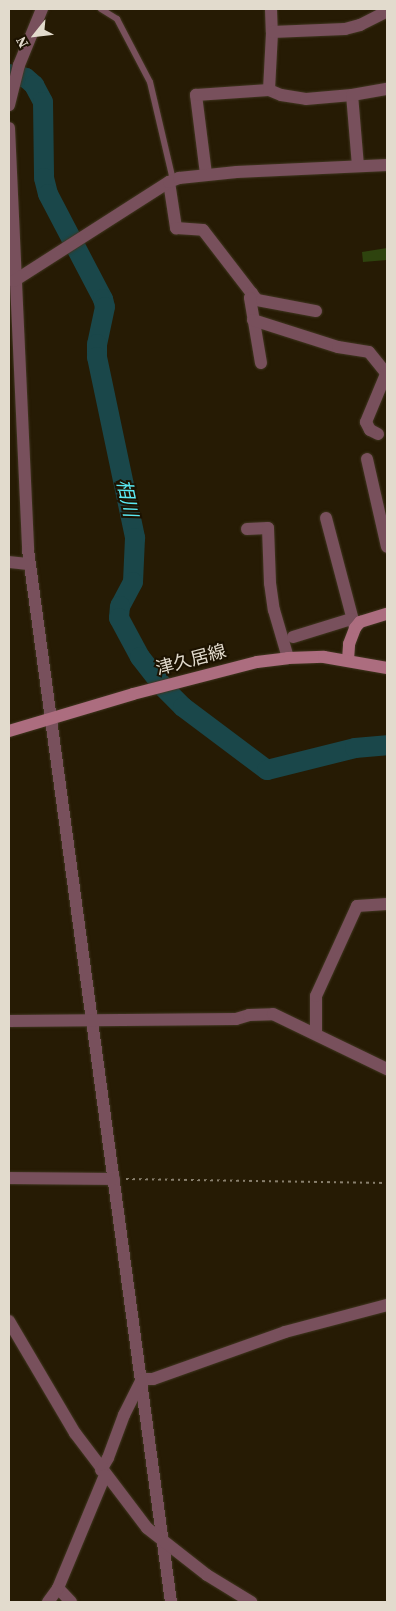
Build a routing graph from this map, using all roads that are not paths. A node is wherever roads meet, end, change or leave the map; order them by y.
1 (42, 9) edge
2 (101, 9) edge
3 (270, 9) edge
4 (383, 9) edge
5 (272, 32) junction
6 (387, 89) edge
7 (269, 90) junction
8 (352, 95) junction
9 (9, 105) edge
10 (9, 128) edge
11 (387, 165) edge
12 (358, 166) junction
13 (206, 174) junction
14 (171, 181) junction
15 (14, 281) junction
16 (252, 293) junction
17 (316, 311) dead end
18 (253, 320) junction
19 (12, 328) edge
20 (261, 363) dead end
21 (387, 374) edge
22 (378, 434) dead end
23 (367, 459) dead end
24 (326, 518) dead end
25 (247, 529) dead end
26 (387, 547) edge
27 (9, 562) edge
28 (30, 564) junction
29 (387, 614) edge
30 (353, 624) junction
31 (293, 637) dead end
32 (288, 658) junction
33 (348, 660) junction
34 (387, 668) edge
35 (51, 718) junction
36 (9, 731) edge
37 (387, 904) edge
38 (93, 1020) junction
39 (9, 1021) edge
40 (316, 1034) junction
41 (387, 1069) edge
42 (9, 1178) edge
43 (114, 1179) junction
44 (387, 1306) edge
45 (9, 1321) edge
46 (142, 1379) junction
47 (104, 1473) junction
48 (163, 1540) junction
49 (58, 1588) junction
50 (48, 1602) edge
51 (70, 1602) edge
52 (171, 1602) edge
53 (251, 1602) edge

1 - 9 street
2 - 14 lane
3 - 5 street
4 - 5 street
5 - 7 street
6 - 8 street
7 - 8 street
7 - 13 street
8 - 12 street
10 - 15 street
11 - 12 street
12 - 13 street
13 - 14 street
14 - 15 street
14 - 16 street
15 - 19 street
16 - 17 street
16 - 18 street
18 - 20 street
18 - 21 street
19 - 28 street
21 - 22 street
23 - 26 street
24 - 30 street
25 - 32 street
27 - 28 street
28 - 35 street
29 - 30 main road
30 - 31 street
30 - 33 main road
32 - 33 main road, 津久居線
32 - 35 main road, 津久居線
33 - 34 main road, 津久居線
35 - 36 main road, 津久居線
35 - 38 street
37 - 40 street
38 - 39 street
38 - 40 street
38 - 43 street
40 - 41 street
42 - 43 street
43 - 46 street
44 - 46 street
45 - 47 street
46 - 47 street
46 - 48 street
47 - 48 street
47 - 49 street
48 - 52 street
48 - 53 street
49 - 50 street
49 - 51 street

